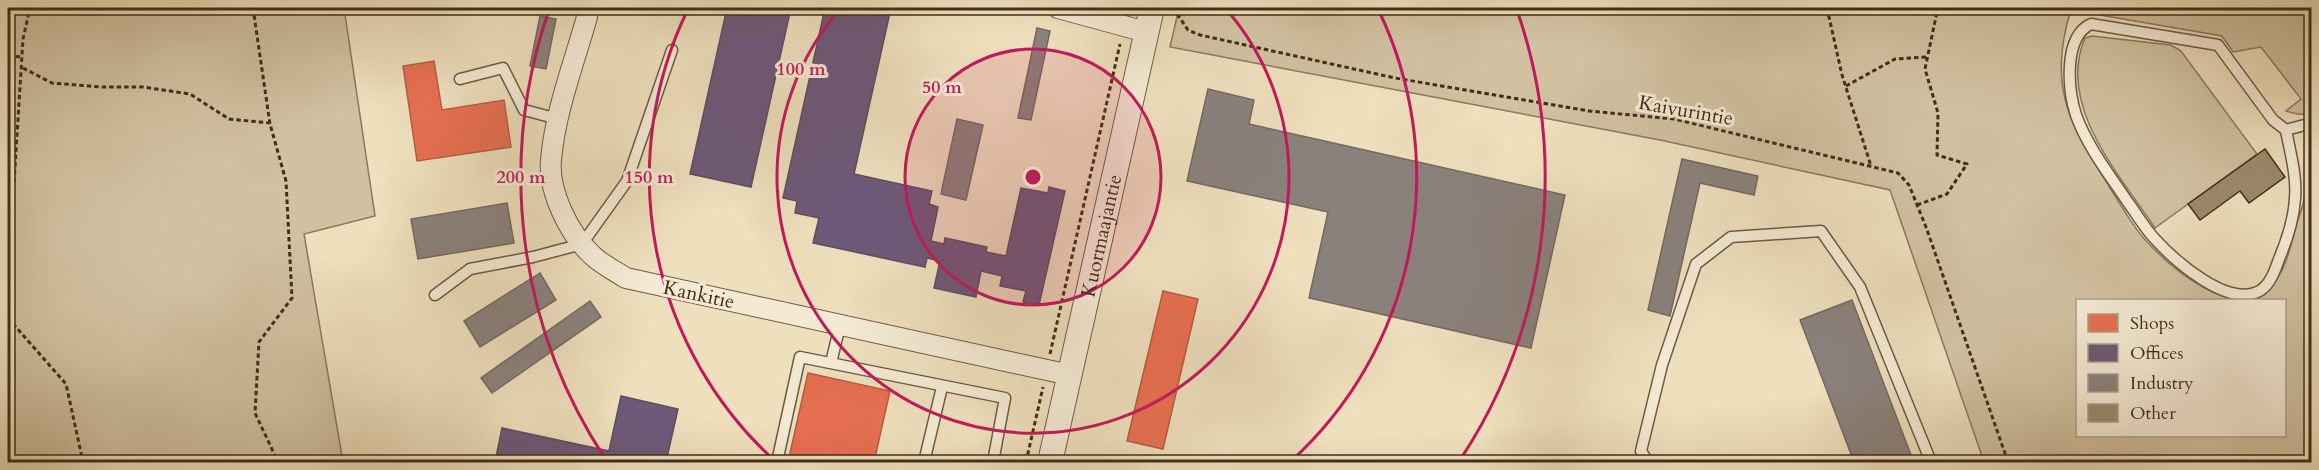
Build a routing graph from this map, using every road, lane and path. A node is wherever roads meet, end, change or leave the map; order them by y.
1 (30, 8) edge
2 (253, 8) edge
3 (587, 8) edge
4 (1058, 8) edge
5 (1152, 8) edge
6 (1173, 8) edge
7 (1827, 8) edge
8 (1937, 12) dead end
9 (1135, 29) junction
10 (672, 50) dead end
11 (8, 56) edge
12 (22, 57) junction
13 (1927, 57) junction
14 (22, 68) junction
15 (460, 79) dead end
16 (1846, 86) junction
17 (558, 119) junction
18 (270, 123) junction
19 (2312, 123) edge
20 (2286, 130) junction
21 (1871, 166) junction
22 (1917, 205) junction
23 (582, 244) junction
24 (8, 279) edge
25 (435, 295) dead end
26 (8, 318) edge
27 (840, 325) junction
28 (831, 363) junction
29 (1058, 373) junction
30 (942, 387) junction
31 (83, 462) edge
32 (278, 462) edge
33 (777, 462) edge
34 (924, 462) edge
35 (993, 462) edge
36 (1026, 462) edge
37 (1050, 462) edge
38 (1648, 462) edge
39 (1931, 462) edge
40 (2008, 462) edge

1 - 12 path
2 - 18 path
3 - 17 street, Kankitie
4 - 9 street
5 - 9 street, Kuormaajantie
6 - 21 path, Kaivurintie
7 - 16 path
8 - 13 path
9 - 29 street, Kuormaajantie
9 - 29 path
10 - 23 lane
11 - 12 path
12 - 14 path
13 - 16 path
13 - 22 path
14 - 18 path
14 - 24 path
15 - 17 lane
16 - 21 path
17 - 23 street, Kankitie
18 - 32 path
19 - 20 lane
20 - 20 lane
21 - 22 path, Kaivurintie
22 - 40 path, Kaivurintie
23 - 25 lane
23 - 27 street, Kankitie
26 - 31 path
27 - 28 lane
27 - 29 street, Kankitie
28 - 30 lane
28 - 33 lane
29 - 36 path
29 - 37 street, Kuormaajantie
30 - 34 lane
30 - 35 lane
38 - 39 lane

